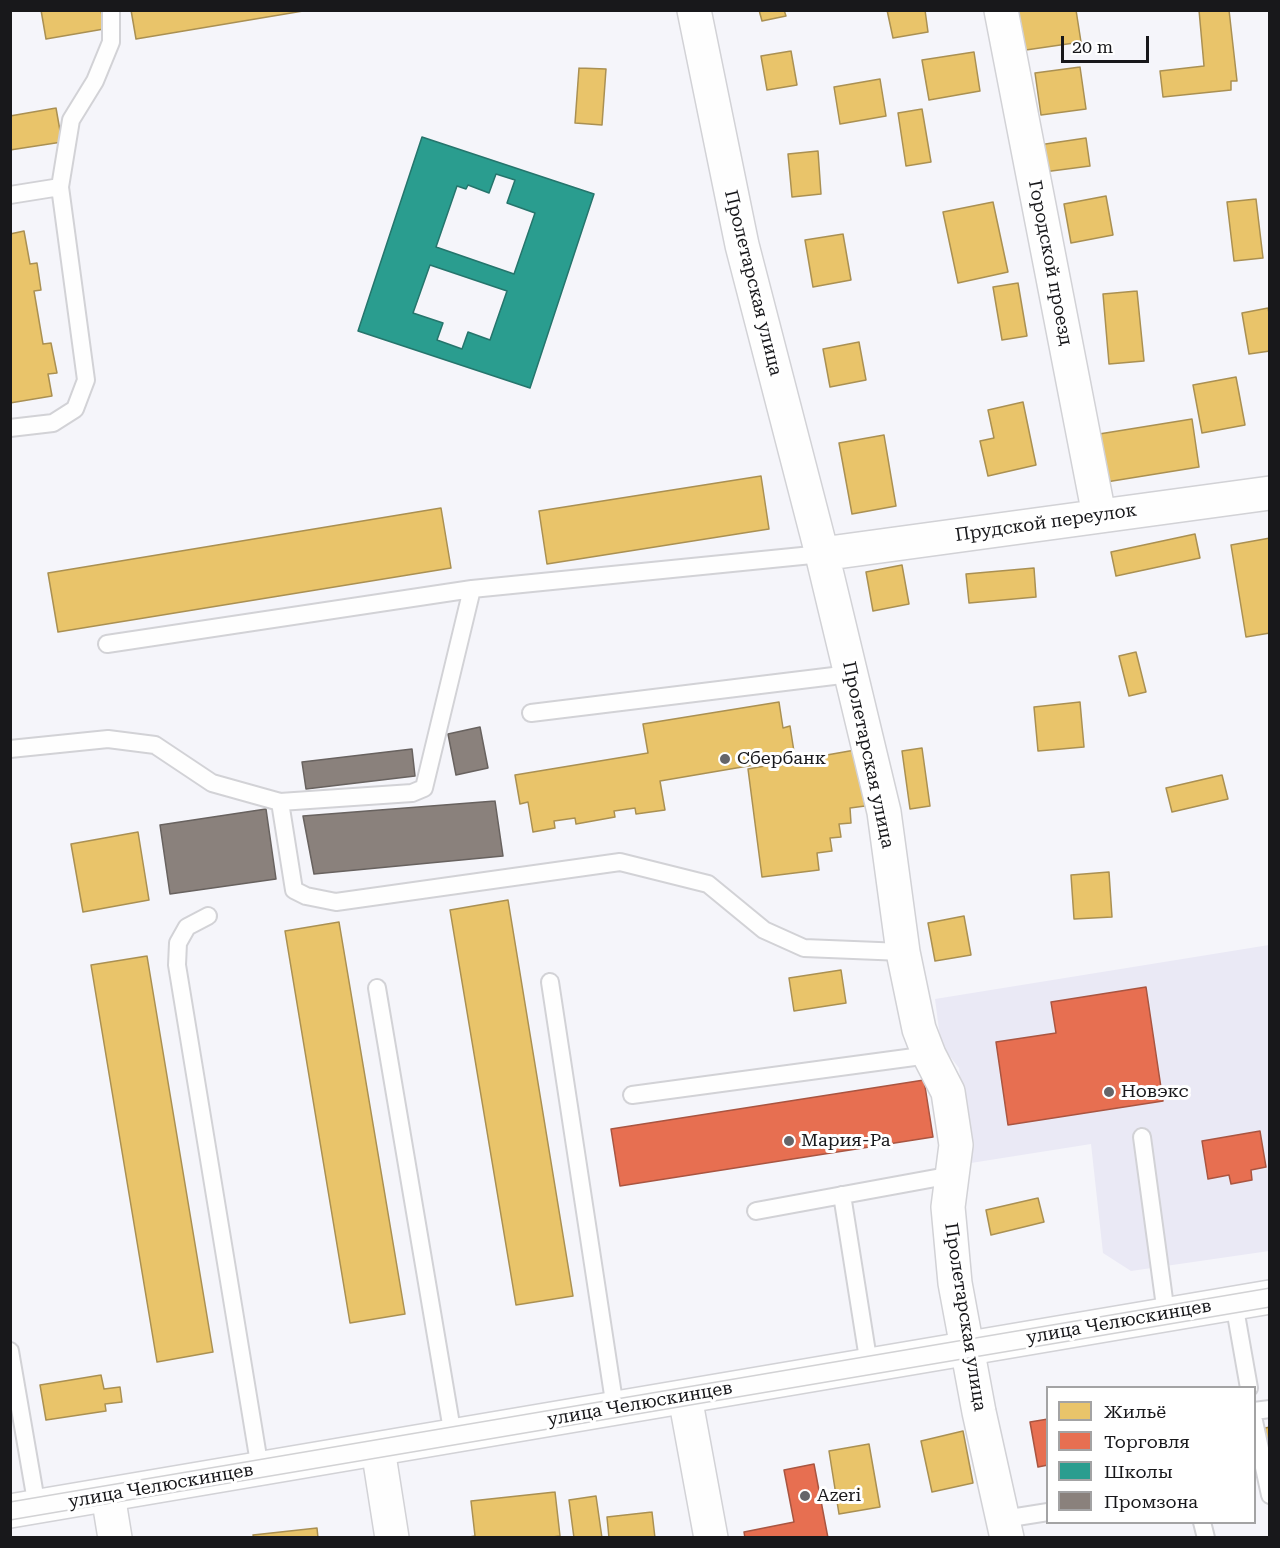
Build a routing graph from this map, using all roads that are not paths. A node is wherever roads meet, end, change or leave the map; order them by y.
1 (111, 10) edge
2 (694, 10) edge
3 (1001, 10) edge
4 (60, 187) junction
5 (10, 195) edge
6 (10, 428) edge
7 (1269, 493) edge
8 (1099, 515) junction
9 (822, 554) junction
10 (472, 589) junction
11 (107, 644) dead end
12 (850, 674) junction
13 (531, 713) dead end
14 (10, 749) edge
15 (280, 802) junction
16 (208, 916) dead end
17 (903, 952) junction
18 (550, 982) dead end
19 (377, 988) dead end
20 (929, 1055) junction
21 (632, 1095) dead end
22 (1142, 1137) dead end
23 (952, 1175) junction
24 (842, 1195) junction
25 (756, 1211) dead end
26 (1269, 1297) edge
27 (1234, 1303) junction
28 (1166, 1314) junction
29 (966, 1348) junction
30 (10, 1351) edge
31 (869, 1365) junction
32 (1248, 1386) edge
33 (685, 1397) junction
34 (615, 1408) junction
35 (1256, 1431) edge
36 (453, 1436) junction
37 (378, 1449) junction
38 (260, 1469) junction
39 (108, 1495) junction
40 (1269, 1495) edge
41 (24, 1509) edge
42 (1046, 1512) edge
43 (1006, 1528) edge
44 (115, 1538) edge
45 (392, 1538) edge
46 (711, 1538) edge

1 - 4 lane
2 - 9 street, Пролетарская улица
3 - 8 street, Городской проезд
4 - 5 lane
4 - 6 lane
7 - 8 street, Прудской переулок
8 - 9 street, Прудской переулок
9 - 10 lane
9 - 12 street, Пролетарская улица
10 - 11 lane
10 - 15 lane
12 - 13 lane
12 - 17 street, Пролетарская улица
14 - 15 lane
15 - 17 lane
16 - 38 lane
17 - 20 street, Пролетарская улица
18 - 34 lane
19 - 36 lane
20 - 21 lane
20 - 23 street, Пролетарская улица
22 - 28 lane
23 - 24 lane
23 - 29 street, Пролетарская улица
24 - 25 lane
24 - 31 lane
26 - 27 street, улица Челюскинцев
27 - 28 street, улица Челюскинцев
27 - 32 lane
28 - 29 street, улица Челюскинцев
29 - 31 street, улица Челюскинцев
29 - 43 street, Пролетарская улица
30 - 41 lane
31 - 33 street, улица Челюскинцев
33 - 34 street, улица Челюскинцев
33 - 46 street
34 - 36 street, улица Челюскинцев
35 - 40 lane
36 - 37 street, улица Челюскинцев
37 - 38 street, улица Челюскинцев
37 - 45 street
38 - 39 street, улица Челюскинцев
39 - 41 street, улица Челюскинцев
39 - 44 street
42 - 43 lane

